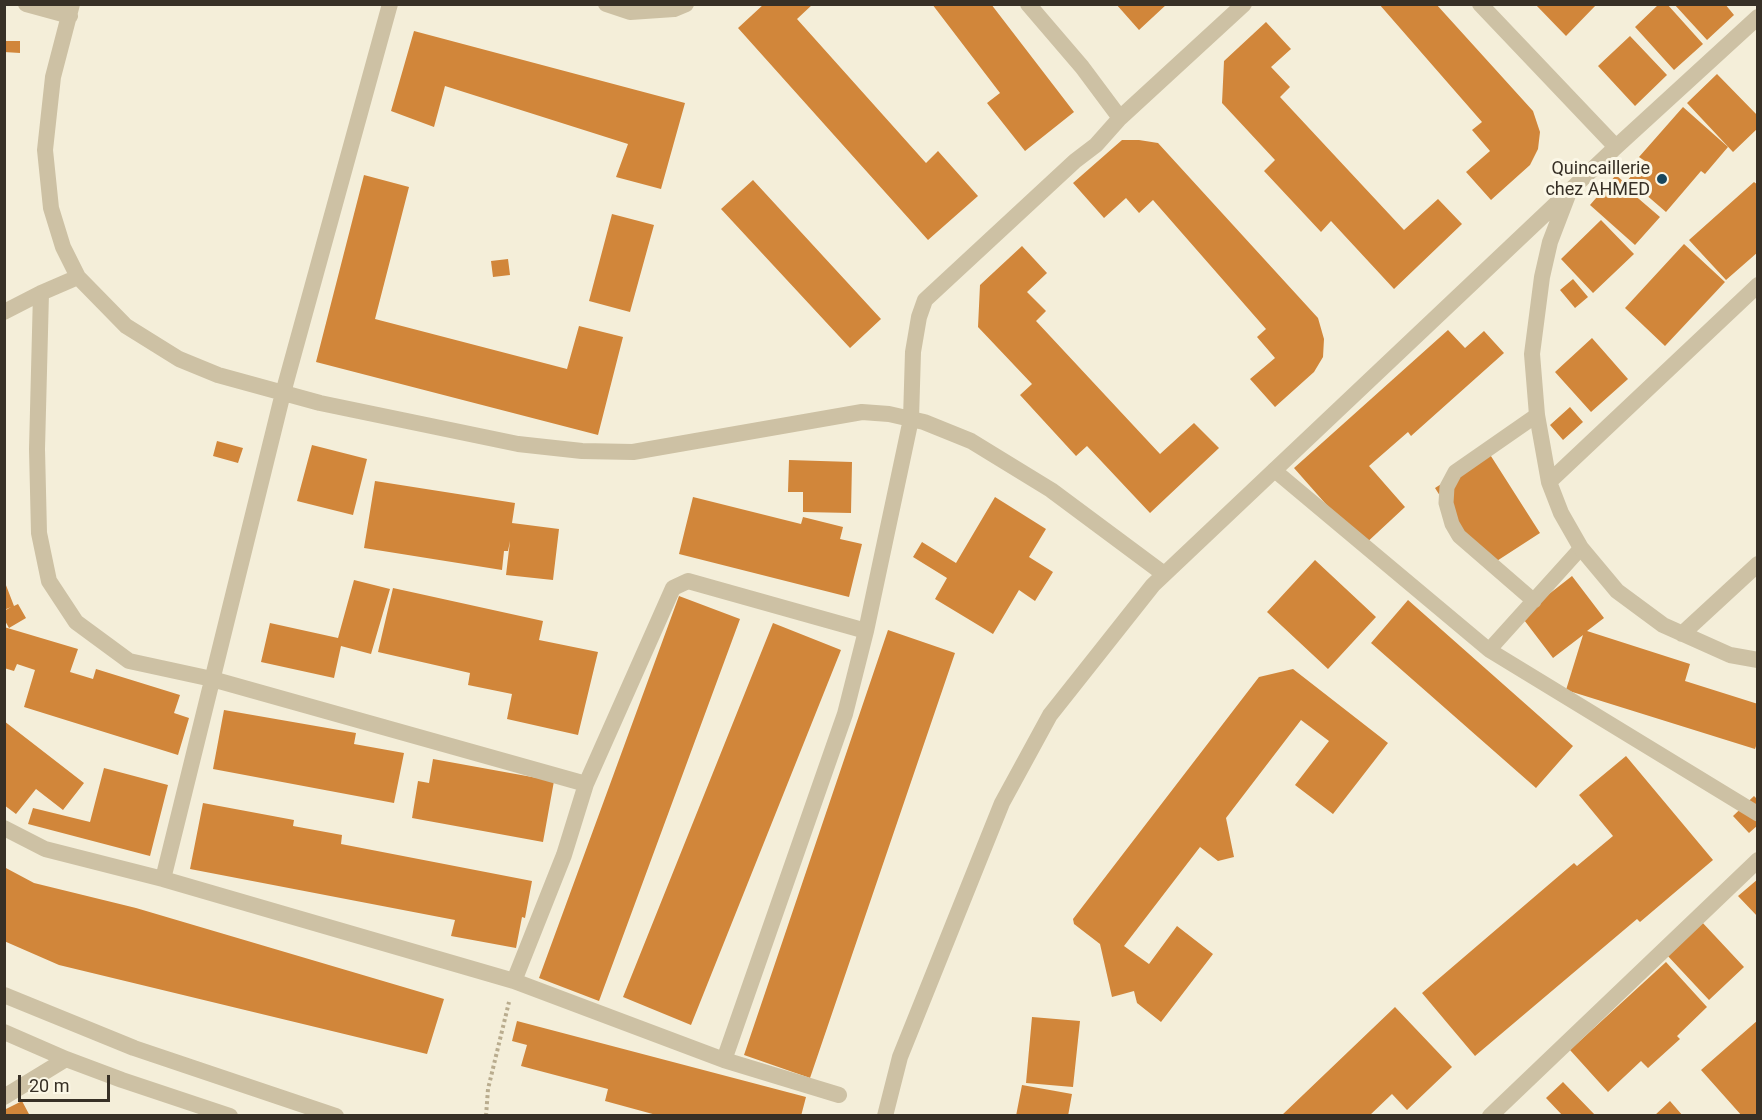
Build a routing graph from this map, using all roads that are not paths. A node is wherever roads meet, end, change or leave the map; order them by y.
1 (26, 4) edge
2 (390, 4) edge
3 (606, 4) edge
4 (686, 4) edge
5 (1028, 4) edge
6 (1244, 4) edge
7 (1480, 4) edge
8 (71, 10) edge
9 (1758, 17) edge
10 (1120, 118) junction
11 (1616, 147) junction
12 (1570, 190) junction
13 (78, 277) junction
14 (1758, 285) edge
15 (42, 292) junction
16 (4, 312) edge
17 (283, 393) junction
18 (1537, 415) junction
19 (911, 419) junction
20 (1274, 470) junction
21 (1549, 482) junction
22 (1581, 548) junction
23 (1758, 564) edge
24 (1164, 574) junction
25 (1534, 601) junction
26 (866, 631) junction
27 (1682, 634) junction
28 (1489, 650) junction
29 (1758, 660) edge
30 (212, 679) junction
31 (586, 784) junction
32 (1758, 814) edge
33 (4, 828) edge
34 (1758, 860) edge
35 (163, 879) junction
36 (514, 981) junction
37 (4, 995) edge
38 (4, 1032) edge
39 (66, 1059) junction
40 (724, 1060) junction
41 (839, 1095) dead end
42 (4, 1096) edge
43 (230, 1116) edge
44 (336, 1116) edge
45 (885, 1116) edge
46 (1490, 1116) edge

1 - 8 street
2 - 17 street
3 - 4 street
5 - 10 street
6 - 10 street
7 - 11 street
8 - 13 street
9 - 11 street
10 - 19 street
11 - 12 street
12 - 18 street
12 - 20 street
13 - 15 street
13 - 17 street
14 - 21 street
15 - 16 street
15 - 30 street
17 - 19 street
17 - 30 street
18 - 21 street
18 - 25 lane
19 - 24 street
19 - 26 street
20 - 24 street
20 - 28 lane
21 - 22 street
22 - 25 lane
22 - 27 street
23 - 27 street
24 - 45 street
25 - 28 lane
26 - 31 street
26 - 40 street
27 - 29 street
28 - 32 lane
30 - 31 street
30 - 35 street
31 - 36 street
33 - 35 street
34 - 46 street
35 - 36 street
36 - 40 street
37 - 44 street
38 - 39 street
39 - 42 street
39 - 43 street
40 - 41 street

